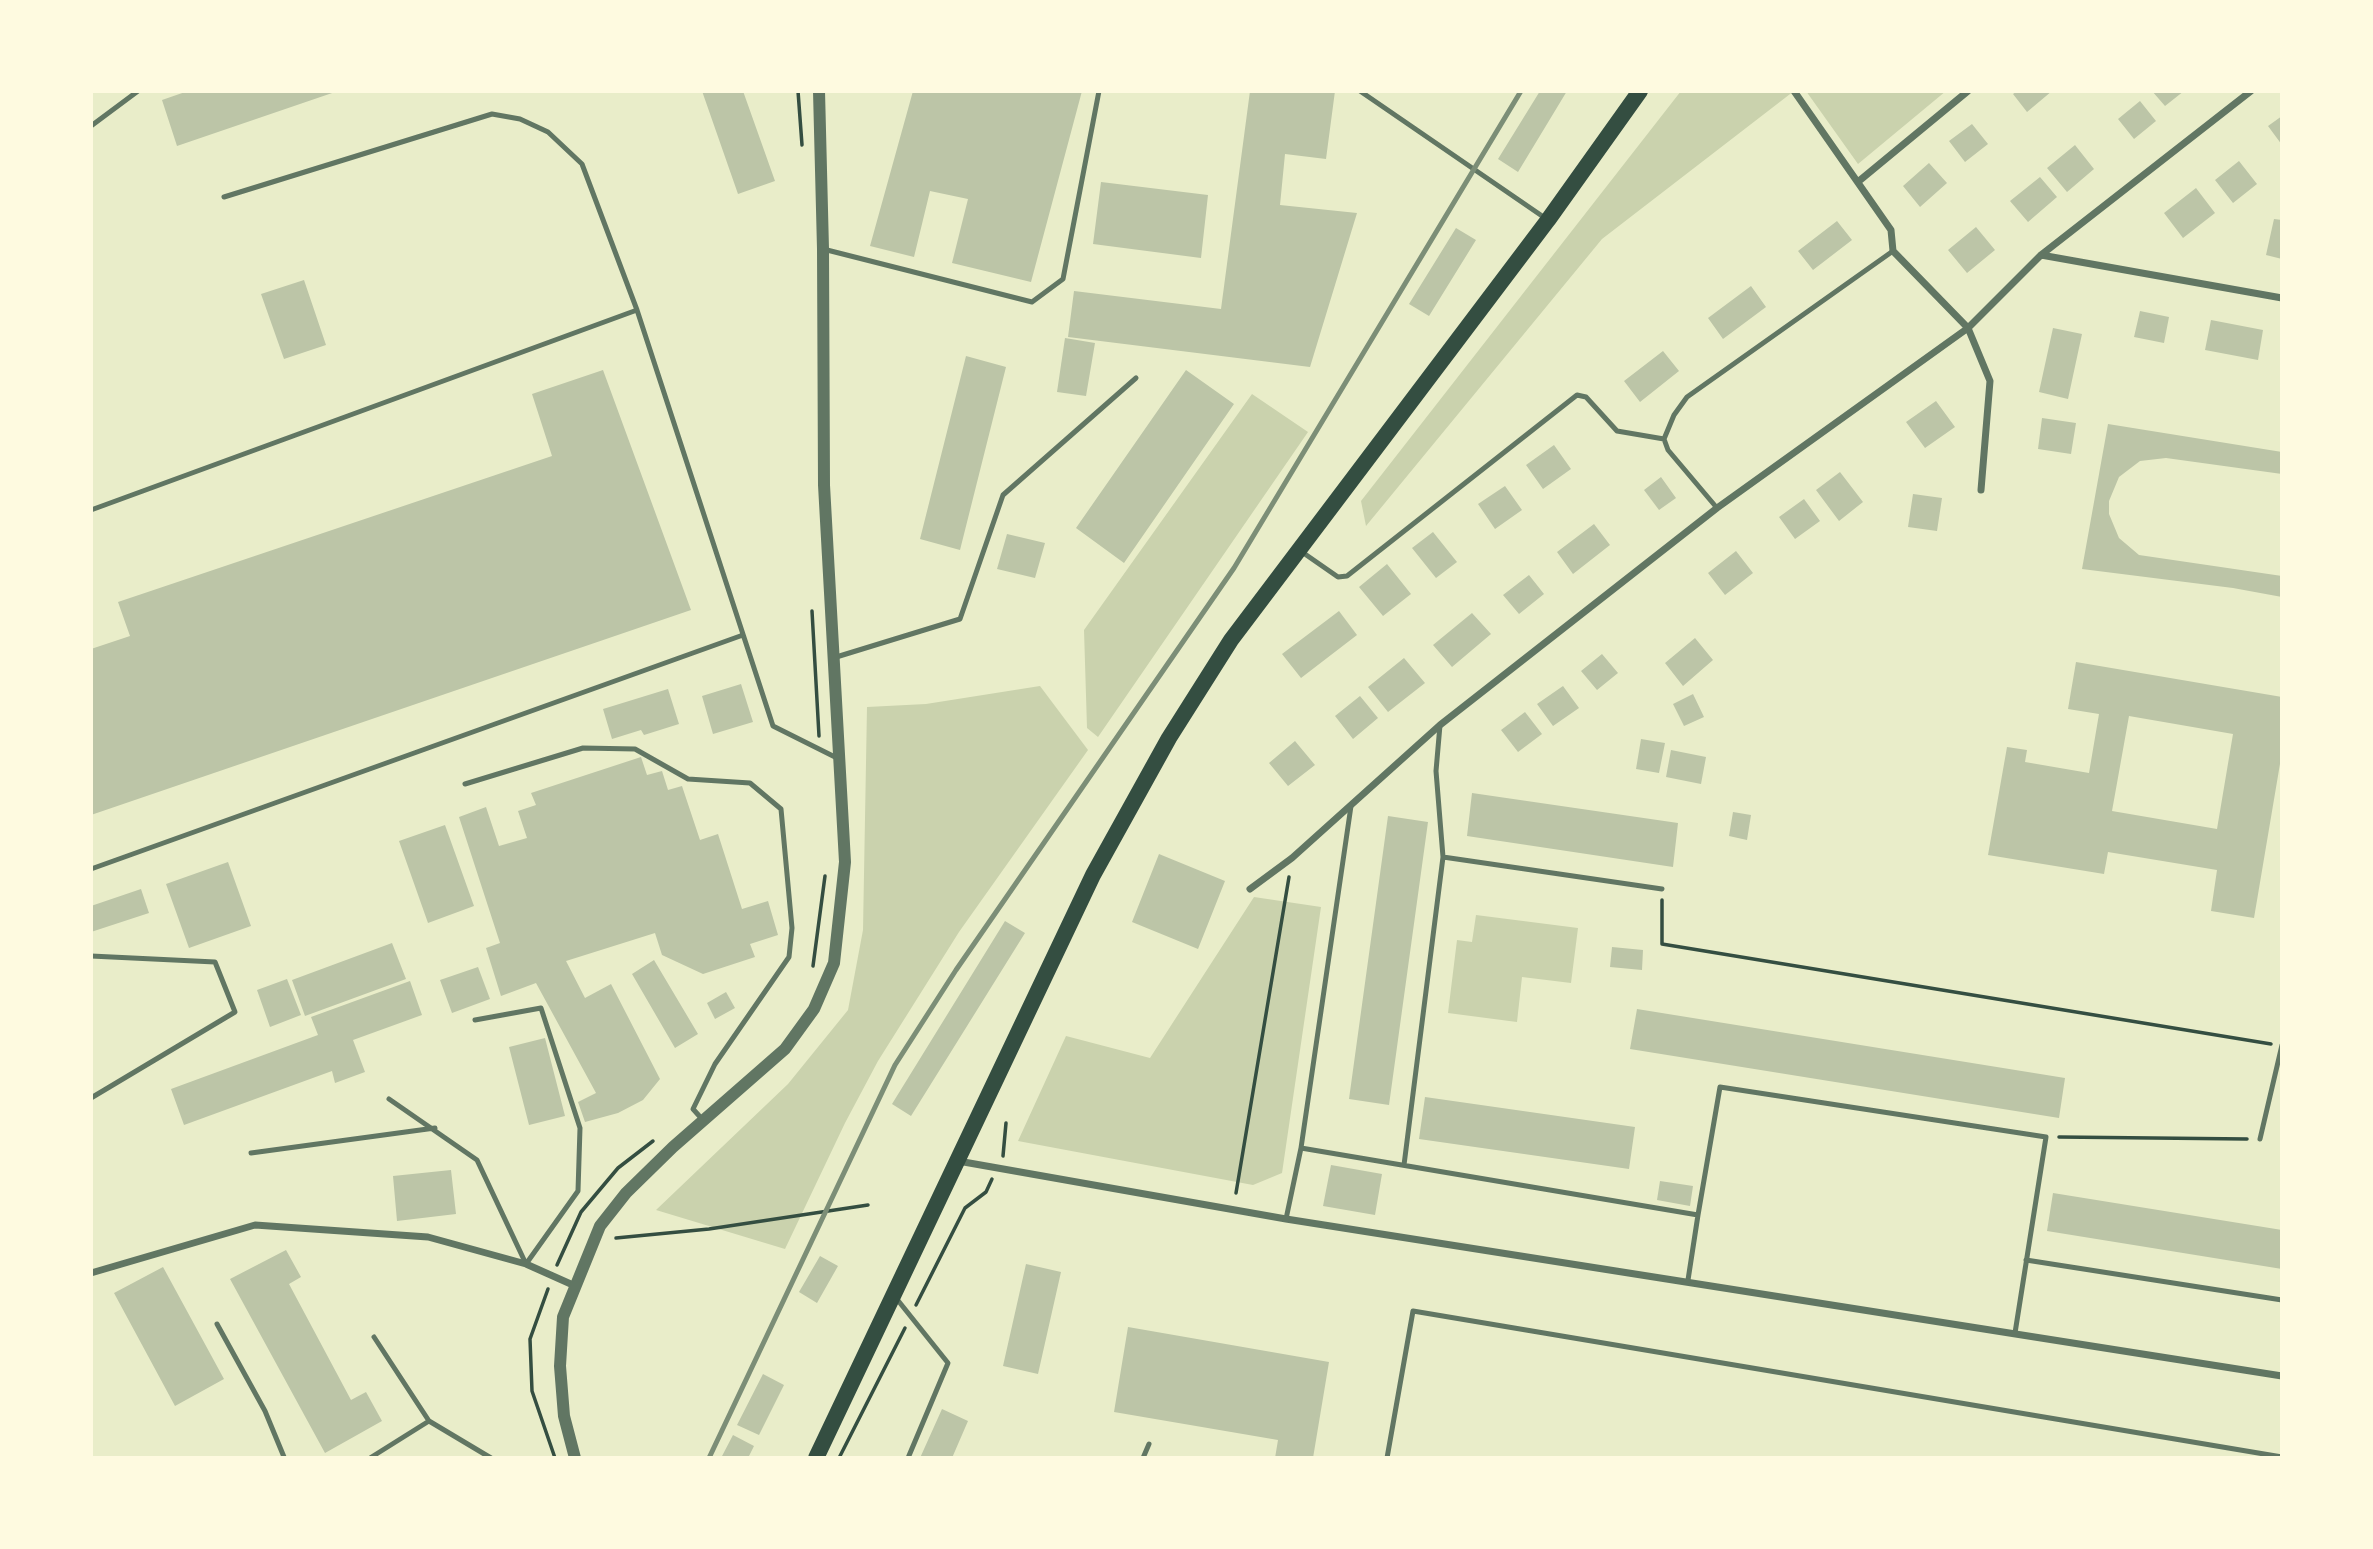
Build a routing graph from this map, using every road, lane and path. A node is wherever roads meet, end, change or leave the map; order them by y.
1 (138, 91) edge
2 (798, 91) edge
3 (819, 91) edge
4 (1099, 91) edge
5 (1360, 91) edge
6 (1640, 91) edge
7 (1794, 91) edge
8 (1968, 91) edge
9 (2251, 91) edge
10 (91, 126) edge
11 (803, 158) dead end
12 (1858, 181) junction
13 (224, 197) dead end
14 (1548, 220) junction
15 (823, 249) junction
16 (1893, 251) junction
17 (2041, 255) junction
18 (2282, 298) edge
19 (637, 310) junction
20 (1968, 328) junction
21 (1136, 378) dead end
22 (1664, 439) junction
23 (1981, 489) dead end
24 (1717, 508) junction
25 (91, 510) edge
26 (1300, 550) junction
27 (812, 598) dead end
28 (743, 635) junction
29 (833, 658) junction
30 (1440, 725) junction
31 (820, 750) junction
32 (842, 761) junction
33 (465, 784) dead end
34 (1351, 806) junction
35 (1443, 857) junction
36 (1292, 858) junction
37 (91, 869) edge
38 (825, 872) dead end
39 (1662, 888) joint
40 (1250, 889) dead end
41 (91, 956) edge
42 (813, 967) dead end
43 (475, 1020) dead end
44 (2281, 1044) edge
45 (91, 1098) edge
46 (389, 1099) dead end
47 (704, 1121) junction
48 (1006, 1123) dead end
49 (435, 1128) junction
50 (661, 1134) dead end
51 (2046, 1137) junction
52 (2260, 1139) joint
53 (1301, 1148) junction
54 (251, 1153) dead end
55 (958, 1161) junction
56 (1404, 1165) junction
57 (997, 1168) junction
58 (1236, 1193) dead end
59 (868, 1205) dead end
60 (1698, 1215) junction
61 (1286, 1219) junction
62 (616, 1238) dead end
63 (2026, 1260) junction
64 (526, 1264) junction
65 (91, 1273) edge
66 (552, 1276) junction
67 (1688, 1280) junction
68 (573, 1285) junction
69 (893, 1294) junction
70 (2282, 1300) edge
71 (911, 1316) junction
72 (217, 1324) dead end
73 (2015, 1333) junction
74 (374, 1337) dead end
75 (2282, 1376) edge
76 (429, 1421) junction
77 (1149, 1444) dead end
78 (2282, 1457) edge
79 (285, 1458) edge
80 (370, 1458) edge
81 (491, 1458) edge
82 (555, 1458) edge
83 (575, 1458) edge
84 (816, 1458) edge
85 (839, 1458) edge
86 (908, 1458) edge
87 (1143, 1458) edge
88 (1387, 1458) edge

1 - 10 lane
2 - 11 path
3 - 15 street
4 - 15 lane
5 - 14 lane
6 - 14 main road
7 - 12 street
8 - 12 street
9 - 17 street
12 - 16 street
13 - 19 lane
14 - 26 main road
15 - 29 street
16 - 20 street
16 - 22 lane
17 - 18 street
17 - 20 street
19 - 25 lane
19 - 28 lane
20 - 23 street
20 - 24 street
21 - 29 lane
22 - 24 lane
22 - 26 lane
24 - 30 street
26 - 55 main road
27 - 31 path
28 - 31 lane
28 - 37 lane
29 - 32 street
30 - 34 street
30 - 35 lane
31 - 32 lane
32 - 47 street
33 - 47 lane
34 - 36 street
34 - 53 lane
35 - 39 lane
35 - 56 lane
36 - 40 street
36 - 58 path
38 - 42 path
39 - 44 path
41 - 45 lane
43 - 64 lane
44 - 52 lane
46 - 49 lane
47 - 68 street
48 - 57 path
49 - 54 lane
49 - 64 lane
50 - 66 path
51 - 52 path
51 - 60 lane
51 - 63 lane
53 - 56 lane
53 - 61 lane
55 - 57 street
55 - 69 main road
56 - 60 lane
57 - 61 street
57 - 71 path
59 - 62 path
60 - 67 lane
61 - 67 street
63 - 70 lane
63 - 73 lane
64 - 65 street
64 - 66 street
66 - 68 street
66 - 82 path
67 - 73 street
68 - 83 street
69 - 71 lane
69 - 84 main road
71 - 85 path
71 - 86 lane
72 - 79 lane
73 - 75 street
74 - 76 lane
76 - 80 lane
76 - 81 lane
77 - 87 lane
78 - 88 lane

